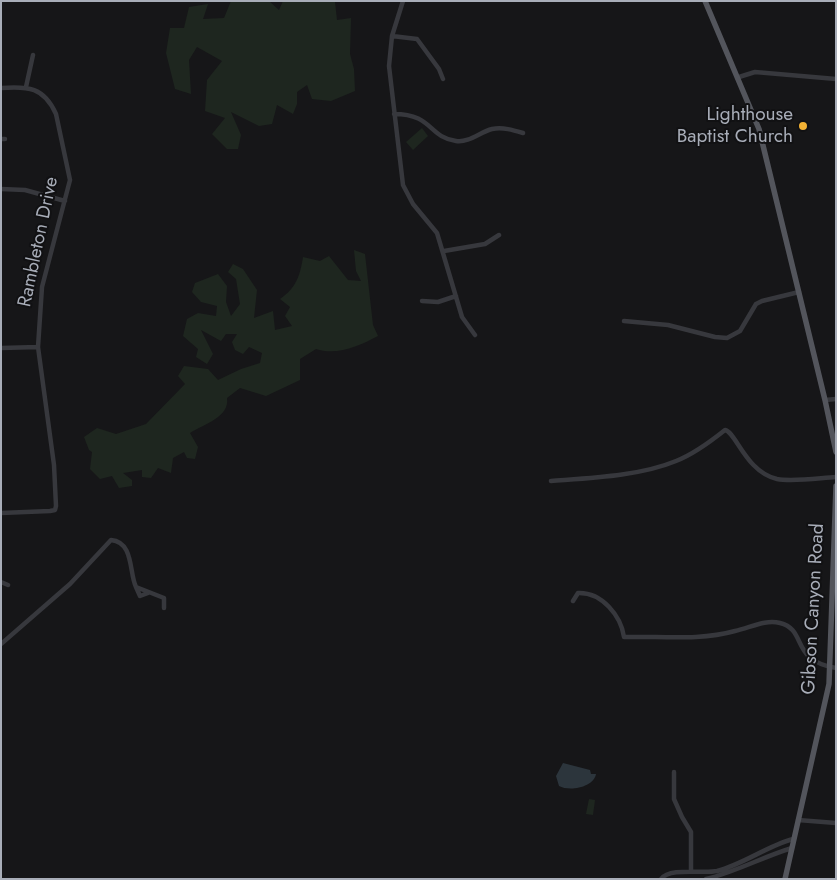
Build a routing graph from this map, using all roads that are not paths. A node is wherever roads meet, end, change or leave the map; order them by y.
1 (402, 1) edge
2 (705, 1) edge
3 (392, 36) junction
4 (33, 55) dead end
5 (739, 77) junction
6 (442, 79) dead end
7 (836, 79) edge
8 (26, 87) junction
9 (1, 88) edge
10 (394, 114) junction
11 (523, 133) dead end
12 (1, 189) edge
13 (65, 201) junction
14 (499, 235) dead end
15 (444, 251) junction
16 (799, 292) junction
17 (456, 296) junction
18 (422, 301) dead end
19 (624, 321) dead end
20 (476, 335) dead end
21 (38, 347) junction
22 (1, 348) edge
23 (836, 399) edge
24 (825, 400) junction
25 (836, 452) edge
26 (836, 477) edge
27 (551, 481) dead end
28 (836, 486) edge
29 (1, 513) edge
30 (1, 582) edge
31 (8, 585) dead end
32 (573, 600) dead end
33 (164, 608) dead end
34 (1, 644) edge
35 (833, 668) edge
36 (674, 772) dead end
37 (798, 820) junction
38 (836, 822) edge
39 (793, 839) junction
40 (792, 848) junction
41 (691, 871) junction
42 (661, 879) edge
43 (706, 879) edge
44 (785, 879) edge

1 - 3 street
2 - 5 main road
3 - 6 street
3 - 10 street
4 - 8 street
5 - 7 street
5 - 16 main road
8 - 9 street
8 - 13 street, Rambleton Drive
10 - 11 street
10 - 15 street
12 - 13 street
13 - 21 street, Rambleton Drive
14 - 15 street
15 - 17 street
16 - 19 street
16 - 24 main road
17 - 18 street
17 - 20 street
21 - 22 street
21 - 29 street, Rambleton Drive
23 - 24 street
24 - 25 main road
26 - 27 street
28 - 35 main road, Gibson Canyon Road
30 - 31 street
32 - 35 street
33 - 34 street
35 - 37 main road, Gibson Canyon Road
36 - 41 street
37 - 38 street
37 - 39 main road, Gibson Canyon Road
39 - 40 main road, Gibson Canyon Road
39 - 41 street
40 - 43 street
40 - 44 main road, Gibson Canyon Road
41 - 42 street

